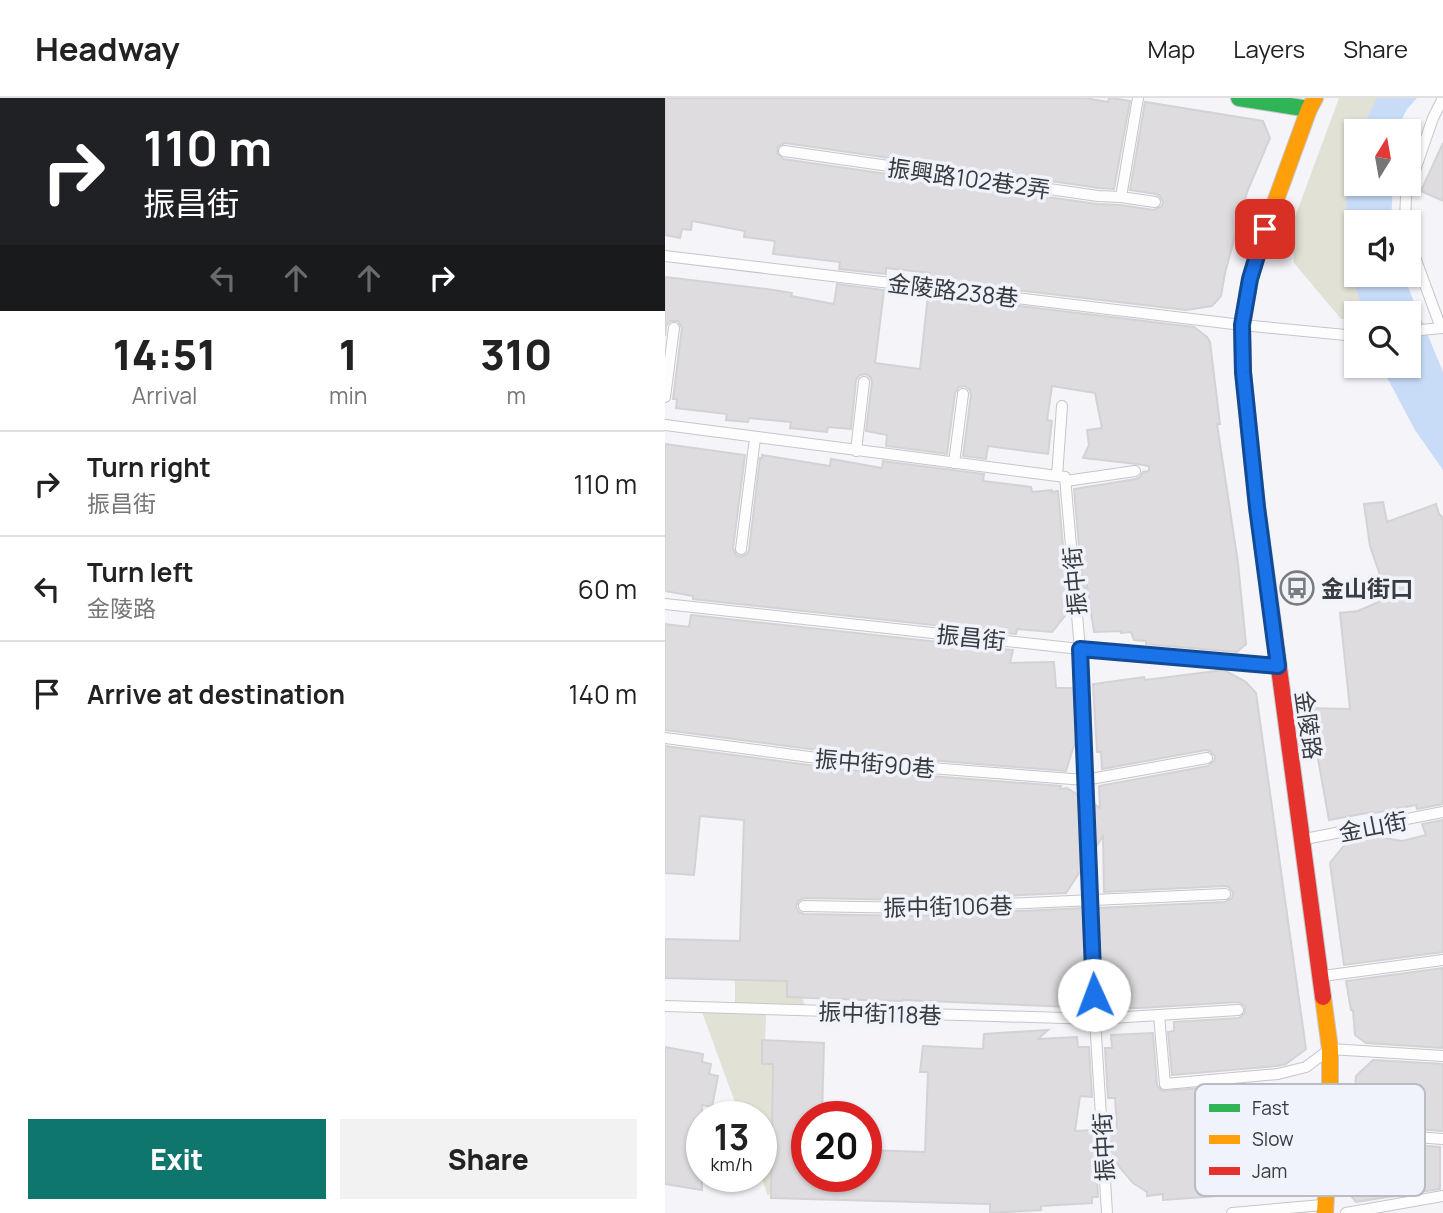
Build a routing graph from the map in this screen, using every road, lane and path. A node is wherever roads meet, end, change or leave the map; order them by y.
1 (1137, 98) edge
2 (1239, 98) edge
3 (1443, 98) edge
4 (1312, 104) edge
5 (784, 151) dead end
6 (1121, 197) junction
7 (1155, 202) dead end
8 (1405, 210) edge
9 (665, 256) edge
10 (1421, 275) edge
11 (1242, 325) junction
12 (674, 328) dead end
13 (1440, 328) edge
14 (1421, 330) edge
15 (1344, 335) edge
16 (864, 382) dead end
17 (963, 394) dead end
18 (665, 397) edge
19 (1062, 406) dead end
20 (665, 425) edge
21 (755, 438) junction
22 (856, 450) junction
23 (954, 463) junction
24 (1135, 471) dead end
25 (1062, 479) junction
26 (741, 549) dead end
27 (665, 604) edge
28 (1080, 649) junction
29 (1278, 666) junction
30 (665, 738) edge
31 (1207, 758) dead end
32 (1085, 780) junction
33 (1443, 812) edge
34 (1302, 840) junction
35 (1225, 894) dead end
36 (1091, 901) junction
37 (804, 906) dead end
38 (1443, 960) edge
39 (1320, 976) junction
40 (665, 1006) edge
41 (1238, 1010) dead end
42 (1159, 1015) junction
43 (1095, 1019) junction
44 (1330, 1049) junction
45 (1443, 1056) edge
46 (1330, 1084) edge
47 (1425, 1138) edge
48 (1443, 1139) edge
49 (1443, 1196) edge
50 (1325, 1209) edge
51 (1107, 1213) edge
52 (1232, 1213) edge
53 (1346, 1213) edge

1 - 6 lane
2 - 4 main road
3 - 8 lane
4 - 11 main road, 金陵路
5 - 6 lane, 振興路102巷2弄
6 - 7 lane, 振興路102巷2弄
9 - 11 lane, 金陵路238巷
10 - 13 lane
11 - 15 lane, 金陵路238巷
11 - 29 main road, 金陵路
12 - 18 lane
13 - 14 lane
16 - 22 lane
17 - 23 lane
19 - 25 lane, 振中街
20 - 21 lane
21 - 22 lane
21 - 26 lane
22 - 23 lane
23 - 25 lane
24 - 25 lane
25 - 28 lane, 振中街
27 - 28 lane, 振昌街
28 - 29 lane, 振昌街
28 - 32 lane, 振中街
29 - 34 main road, 金陵路
30 - 32 lane, 振中街90巷
31 - 32 lane, 振中街90巷
32 - 36 lane, 振中街
33 - 34 lane, 金山街
34 - 39 main road, 金陵路
35 - 36 lane, 振中街106巷
36 - 37 lane, 振中街106巷
36 - 43 lane, 振中街
38 - 39 lane
39 - 44 main road, 金陵路
40 - 43 lane, 振中街118巷
41 - 42 lane, 振中街118巷
42 - 43 lane, 振中街118巷
42 - 44 lane
43 - 51 lane, 振中街
44 - 45 lane
44 - 46 main road, 金陵路
47 - 48 lane
49 - 53 lane
50 - 52 lane

